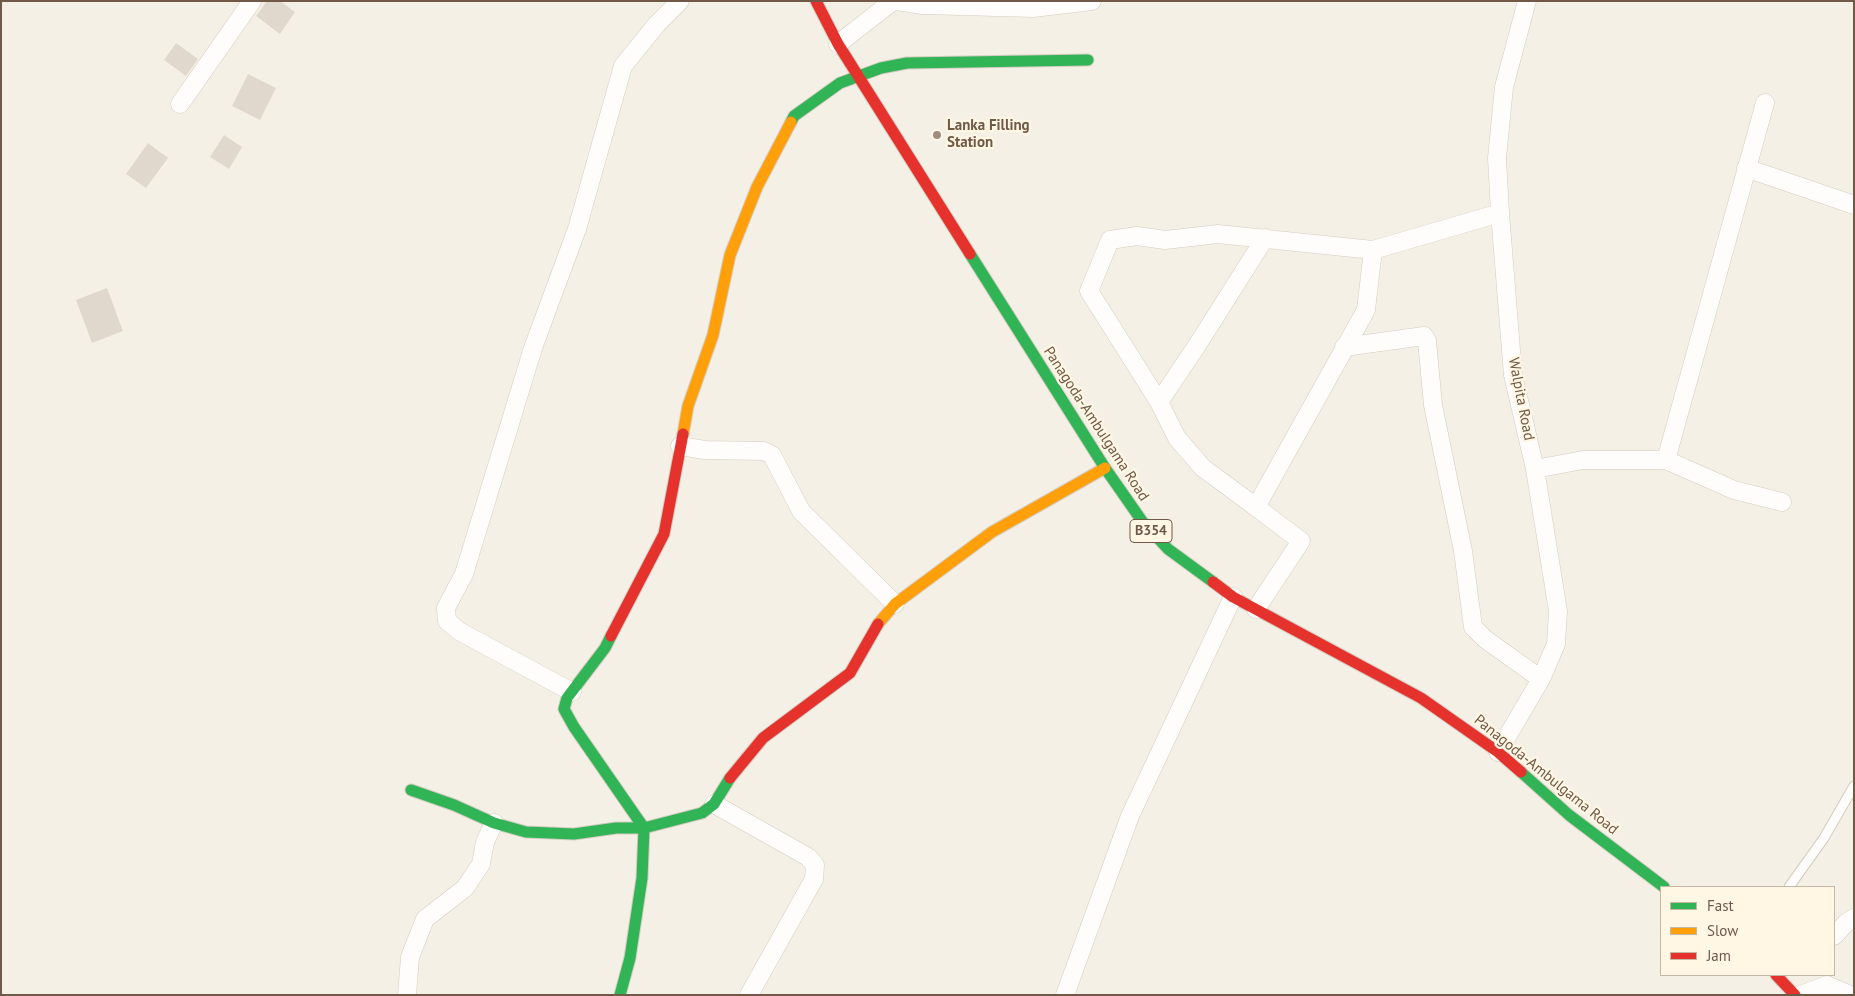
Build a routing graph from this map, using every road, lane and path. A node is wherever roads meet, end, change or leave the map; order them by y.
1 (252, 1) edge
2 (680, 1) edge
3 (816, 1) edge
4 (895, 1) edge
5 (1092, 1) edge
6 (1527, 1) edge
7 (838, 44) junction
8 (1088, 60) dead end
9 (859, 75) junction
10 (1765, 103) dead end
11 (180, 104) dead end
12 (1746, 168) junction
13 (1854, 205) edge
14 (1500, 213) junction
15 (1265, 238) junction
16 (1373, 250) junction
17 (1344, 348) junction
18 (1159, 402) junction
19 (680, 446) junction
20 (1666, 460) junction
21 (1105, 468) junction
22 (1535, 469) junction
23 (1782, 502) dead end
24 (1256, 507) junction
25 (1233, 597) junction
26 (895, 604) junction
27 (1256, 609) junction
28 (1541, 680) junction
29 (572, 692) junction
30 (1498, 752) junction
31 (1854, 786) edge
32 (411, 790) dead end
33 (714, 804) junction
34 (494, 824) junction
35 (644, 828) junction
36 (1663, 886) edge
37 (1790, 886) edge
38 (1854, 918) edge
39 (1835, 935) edge
40 (1792, 985) edge
41 (407, 995) edge
42 (620, 995) edge
43 (749, 995) edge
44 (1065, 995) edge
45 (1850, 995) edge

1 - 11 street
2 - 29 street
3 - 7 street, Panagoda-Ambulgama Road / B354
4 - 5 street
4 - 7 street
6 - 14 street, Walpita Road
7 - 9 street, Panagoda-Ambulgama Road / B354
8 - 9 street
9 - 19 street
9 - 21 street, Panagoda-Ambulgama Road / B354
10 - 12 street
12 - 13 street
12 - 20 street
14 - 16 street
14 - 22 street, Walpita Road
15 - 16 street
15 - 18 street
15 - 18 street
16 - 17 street
17 - 24 street
17 - 28 street
18 - 24 street
19 - 26 street
19 - 29 street
20 - 22 street
20 - 23 street
21 - 25 street, Panagoda-Ambulgama Road / B354
21 - 26 street
22 - 28 street, Walpita Road
24 - 27 street
25 - 27 street, Panagoda-Ambulgama Road / B354
25 - 44 street
26 - 33 street
27 - 30 street, Panagoda-Ambulgama Road / B354
28 - 30 street, Walpita Road
29 - 35 street
30 - 36 street, Panagoda-Ambulgama Road / B354
31 - 37 lane
32 - 34 street
33 - 35 street
33 - 43 street
34 - 35 street
34 - 41 street
35 - 42 street
38 - 39 street
40 - 45 street

